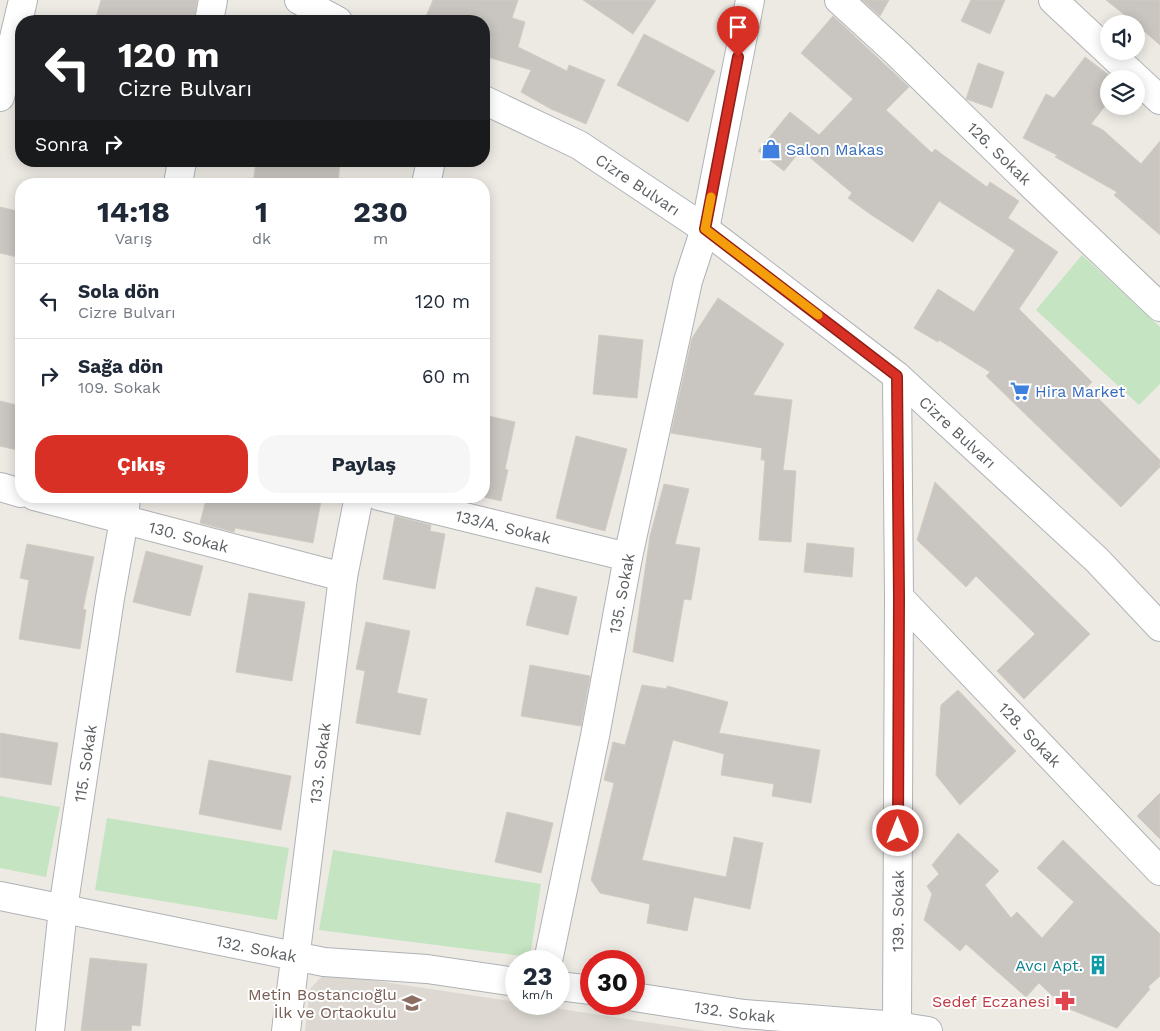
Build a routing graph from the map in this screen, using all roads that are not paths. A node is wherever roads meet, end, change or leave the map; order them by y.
1 (24, 0) edge
2 (214, 0) edge
3 (299, 0) edge
4 (750, 0) edge
5 (839, 0) edge
6 (1053, 0) edge
7 (20, 15) edge
8 (210, 15) edge
9 (327, 15) edge
10 (15, 37) edge
11 (0, 98) edge
12 (1160, 100) edge
13 (490, 103) edge
14 (705, 229) junction
15 (1160, 307) edge
16 (897, 376) junction
17 (0, 487) edge
18 (15, 491) edge
19 (87, 503) edge
20 (358, 503) edge
21 (407, 503) edge
22 (125, 508) edge
23 (628, 557) junction
24 (343, 578) junction
25 (899, 597) junction
26 (1160, 627) edge
27 (1160, 871) edge
28 (0, 896) edge
29 (63, 909) junction
30 (550, 950) edge
31 (295, 957) junction
32 (505, 980) edge
33 (645, 1000) edge
34 (743, 1023) edge
35 (897, 1026) junction
36 (50, 1031) edge
37 (286, 1031) edge
38 (928, 1031) edge

1 - 7 street
2 - 8 street
3 - 9 street
4 - 14 street, 135. Sokak
5 - 15 street, 126. Sokak
6 - 12 street
10 - 11 street
13 - 14 street, Cizre Bulvarı
14 - 16 street, Cizre Bulvarı
14 - 23 street, 135. Sokak
16 - 25 street, 139. Sokak
16 - 26 street, Cizre Bulvarı
17 - 18 street
19 - 22 street, 130. Sokak
20 - 24 street, 133. Sokak
21 - 23 street, 133/A. Sokak
22 - 24 street, 130. Sokak
22 - 29 street, 115. Sokak
23 - 30 street, 135. Sokak
24 - 31 street, 133. Sokak
25 - 27 street, 128. Sokak
25 - 35 street, 139. Sokak
28 - 29 street, 132. Sokak
29 - 31 street, 132. Sokak
29 - 36 street, 115. Sokak
31 - 32 street, 132. Sokak
31 - 37 street, 133. Sokak
33 - 34 street, 132. Sokak
34 - 35 street, 132. Sokak
35 - 38 street, 132. Sokak

